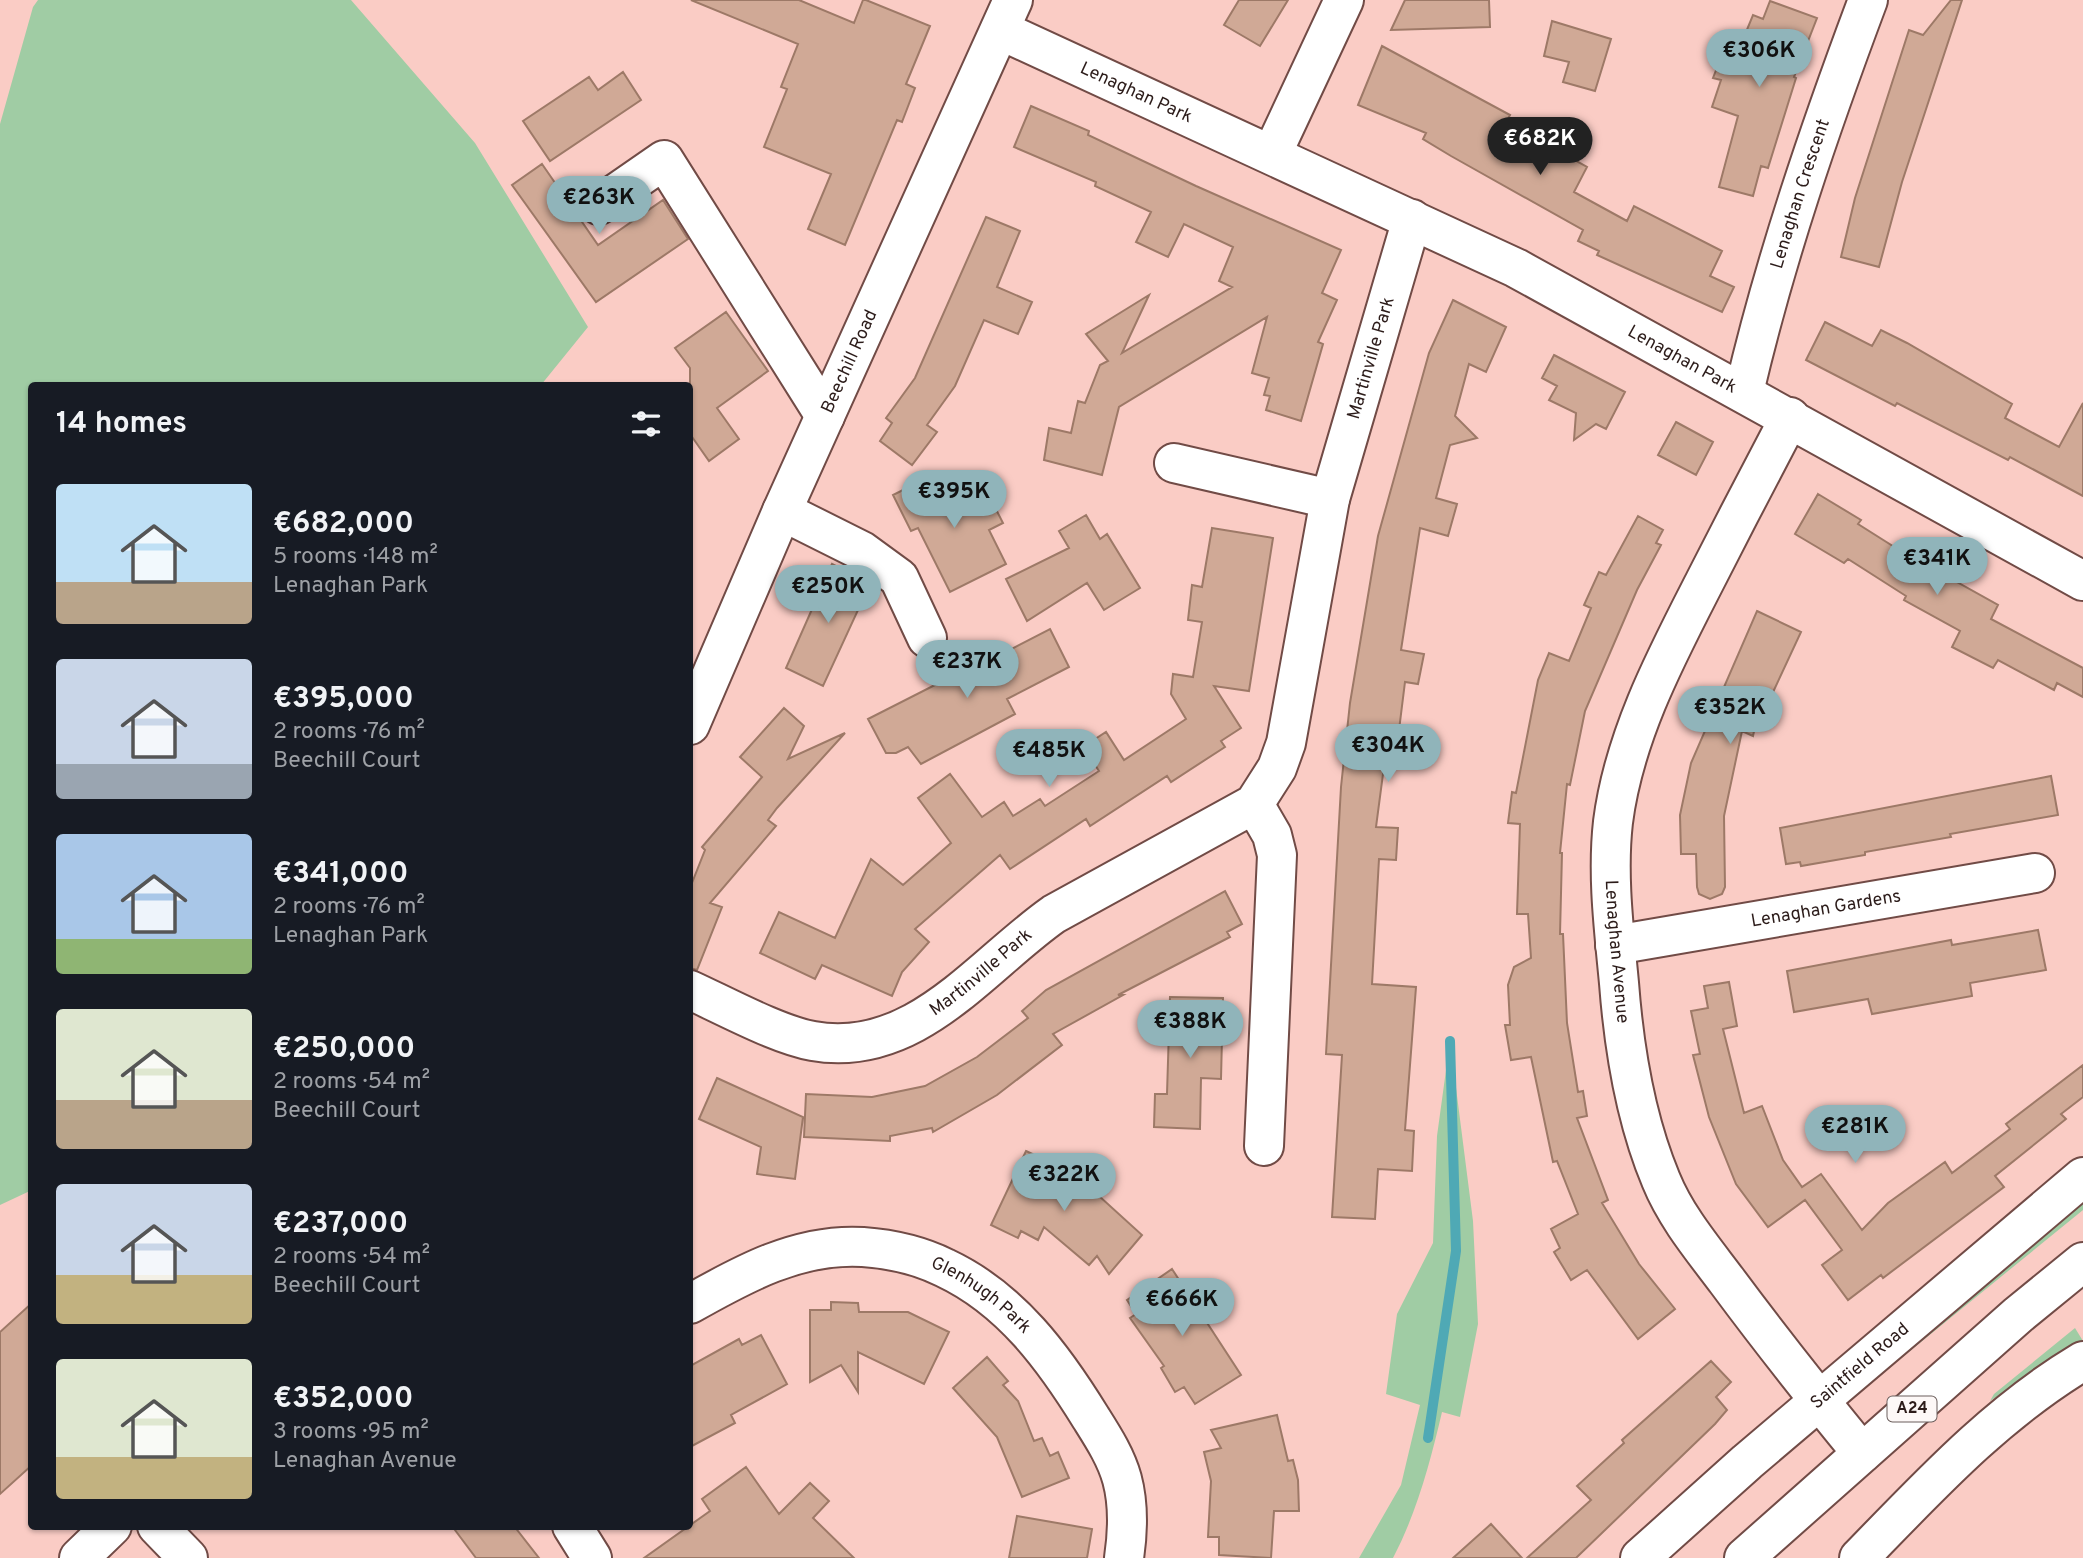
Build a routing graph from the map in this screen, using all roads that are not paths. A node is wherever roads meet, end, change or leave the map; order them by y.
1 (1344, 0) edge
2 (1868, 0) edge
3 (1007, 15) edge
4 (1272, 154) junction
5 (598, 205) dead end
6 (1412, 219) junction
7 (1744, 392) junction
8 (825, 416) junction
9 (1790, 417) junction
10 (1174, 463) dead end
11 (1330, 499) junction
12 (782, 511) junction
13 (2083, 581) edge
14 (927, 638) dead end
15 (693, 718) edge
16 (1254, 804) junction
17 (2035, 873) dead end
18 (1615, 945) junction
19 (693, 991) edge
20 (1264, 1146) dead end
21 (2083, 1177) edge
22 (2083, 1262) edge
23 (693, 1302) edge
24 (2083, 1361) edge
25 (1820, 1401) junction
26 (1862, 1453) junction
27 (108, 1530) edge
28 (161, 1530) edge
29 (574, 1530) edge
30 (79, 1558) edge
31 (188, 1558) edge
32 (592, 1558) edge
33 (1124, 1558) edge
34 (1640, 1558) edge
35 (1744, 1558) edge
36 (1859, 1558) edge

1 - 4 main road
2 - 7 main road, Lenaghan Crescent
3 - 4 main road, Lenaghan Park
3 - 8 main road, Beechill Road
4 - 6 main road, Lenaghan Park
5 - 8 main road
6 - 7 main road, Lenaghan Park
6 - 11 main road, Martinville Park
7 - 9 main road, Lenaghan Park
8 - 12 main road, Beechill Road
9 - 13 main road, Lenaghan Park
9 - 18 main road, Lenaghan Avenue
10 - 11 main road
11 - 16 main road, Martinville Park
12 - 14 main road
12 - 15 main road, Beechill Road
16 - 19 main road, Martinville Park
16 - 20 main road
17 - 18 main road, Lenaghan Gardens
18 - 25 main road, Lenaghan Avenue
21 - 25 main road, Saintfield Road
22 - 26 main road, A24
23 - 33 main road, Glenhugh Park
24 - 36 main road
25 - 26 main road, Lenaghan Avenue
25 - 34 main road, Saintfield Road
26 - 35 main road, A24
27 - 30 main road
28 - 31 main road
29 - 32 main road

